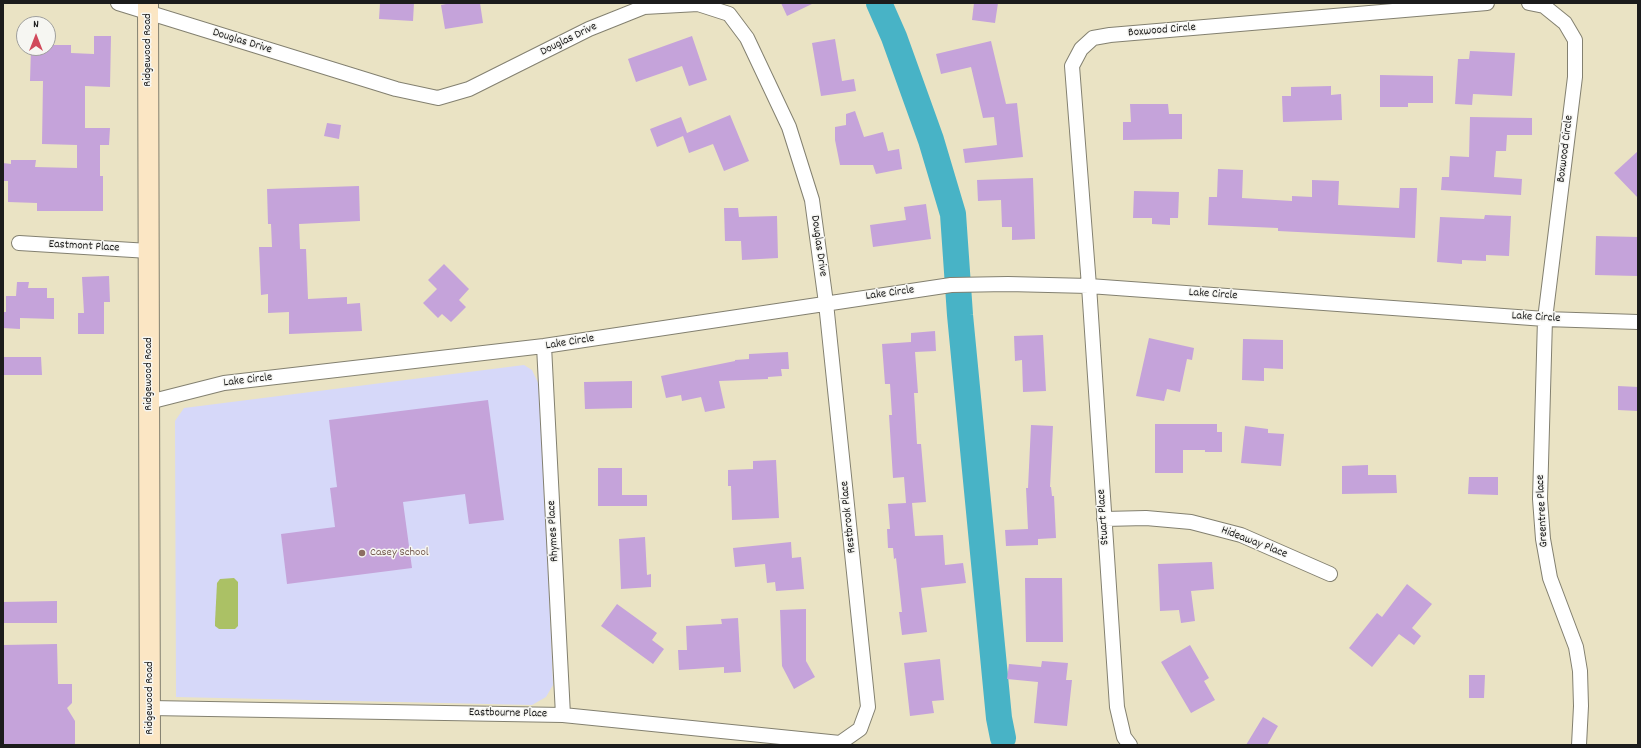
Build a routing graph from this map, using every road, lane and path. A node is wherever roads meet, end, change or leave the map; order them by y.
1 (118, 3) edge
2 (1487, 3) edge
3 (1529, 3) edge
4 (148, 8) edge
5 (19, 243) dead end
6 (150, 251) junction
7 (1089, 286) junction
8 (826, 303) junction
9 (1545, 319) junction
10 (1638, 322) edge
11 (544, 346) junction
12 (149, 402) junction
13 (1104, 519) junction
14 (1330, 574) dead end
15 (150, 708) junction
16 (563, 715) junction
17 (860, 729) joint
18 (150, 745) edge
19 (1130, 745) edge
20 (1579, 745) edge

1 - 4 street, Douglas Drive
2 - 7 street, Boxwood Circle
3 - 9 street, Boxwood Circle
4 - 6 street, Ridgewood Road
4 - 8 street, Douglas Drive
5 - 6 street, Eastmont Place
6 - 12 street, Ridgewood Road
7 - 8 street, Lake Circle
7 - 9 street, Lake Circle
7 - 13 street, Stuart Place
8 - 11 street, Lake Circle
8 - 17 street, Restbrook Place
9 - 10 street, Lake Circle
9 - 20 street, Greentree Place
11 - 12 street, Lake Circle
11 - 16 street, Rhymes Place
12 - 15 street, Ridgewood Road
13 - 14 street, Hideaway Place
13 - 19 street, Stuart Place
15 - 16 street, Eastbourne Place
15 - 18 street, Ridgewood Road
16 - 17 street, Eastbourne Place

